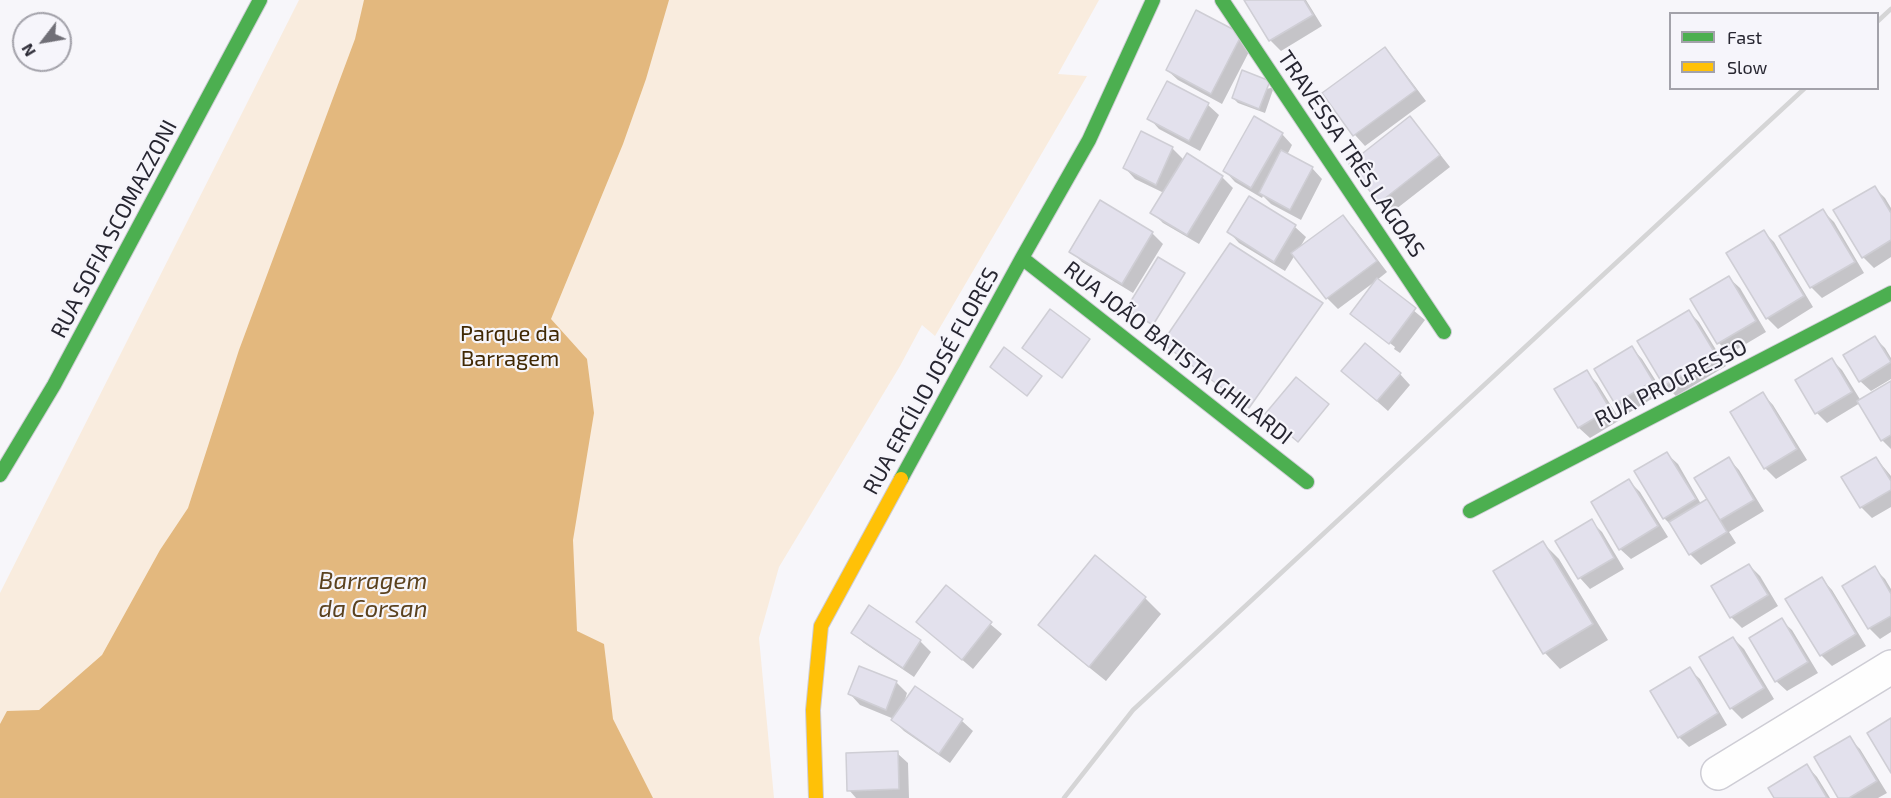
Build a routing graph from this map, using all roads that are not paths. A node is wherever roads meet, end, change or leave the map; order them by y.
1 (260, 0) edge
2 (1153, 0) edge
3 (1222, 0) edge
4 (1022, 258) junction
5 (1891, 293) edge
6 (1444, 332) dead end
7 (0, 475) edge
8 (1307, 482) dead end
9 (1470, 511) dead end
10 (1891, 667) edge
11 (1718, 773) dead end
12 (816, 798) edge

1 - 7 street, RUA SOFIA SCOMAZZONI
2 - 4 street, RUA ERCÍLIO JOSÉ FLORES
3 - 6 street, TRAVESSA TRÊS LAGOAS
4 - 8 street, RUA JOÃO BATISTA GHILARDI
4 - 12 street, RUA ERCÍLIO JOSÉ FLORES
5 - 9 street, RUA PROGRESSO
10 - 11 street

